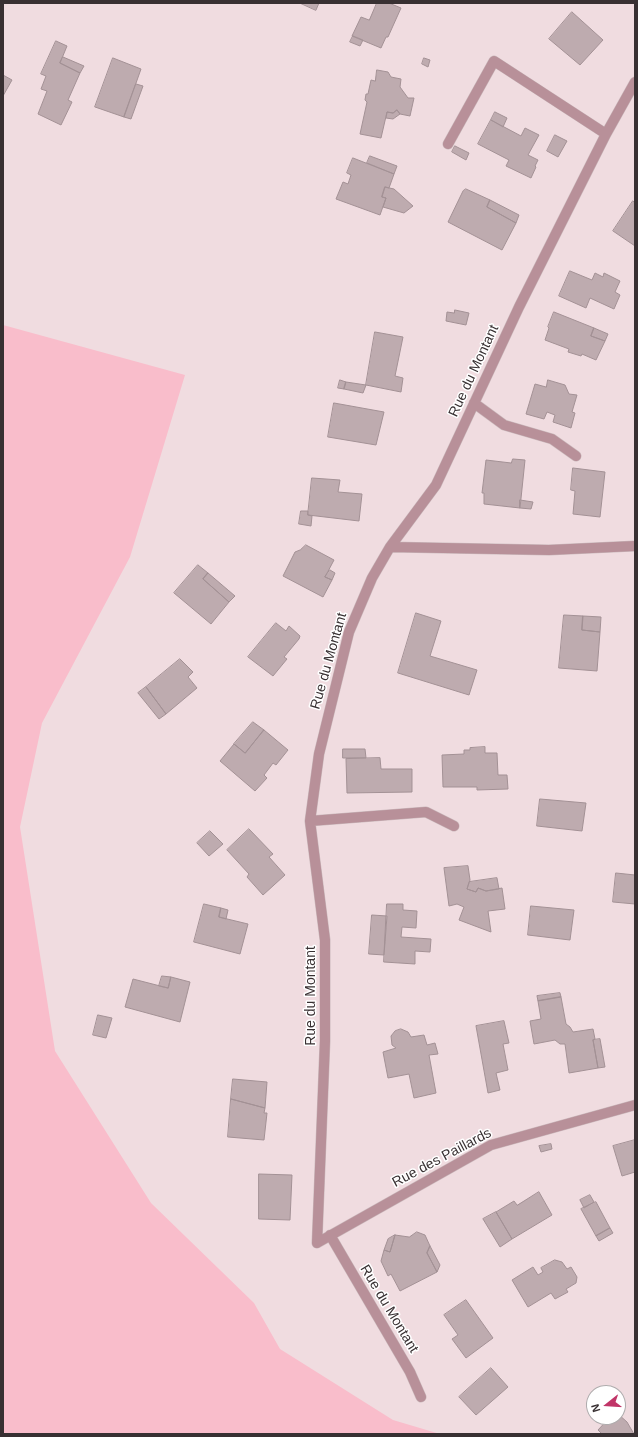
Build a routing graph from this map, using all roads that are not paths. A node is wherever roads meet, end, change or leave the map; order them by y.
1 (635, 82) edge
2 (606, 134) junction
3 (448, 144) dead end
4 (474, 403) junction
5 (576, 456) dead end
6 (635, 546) edge
7 (390, 547) junction
8 (310, 821) junction
9 (454, 826) dead end
10 (635, 1104) edge
11 (330, 1236) junction
12 (317, 1243) joint
13 (421, 1397) dead end

1 - 2 street, Rue du Montant
2 - 3 street
2 - 4 street, Rue du Montant
4 - 5 street
4 - 7 street, Rue du Montant
6 - 7 street
7 - 8 street, Rue du Montant
8 - 9 street
8 - 12 street, Rue du Montant
10 - 11 street, Rue des Paillards
11 - 12 street, Rue des Paillards
11 - 13 street, Rue du Montant

